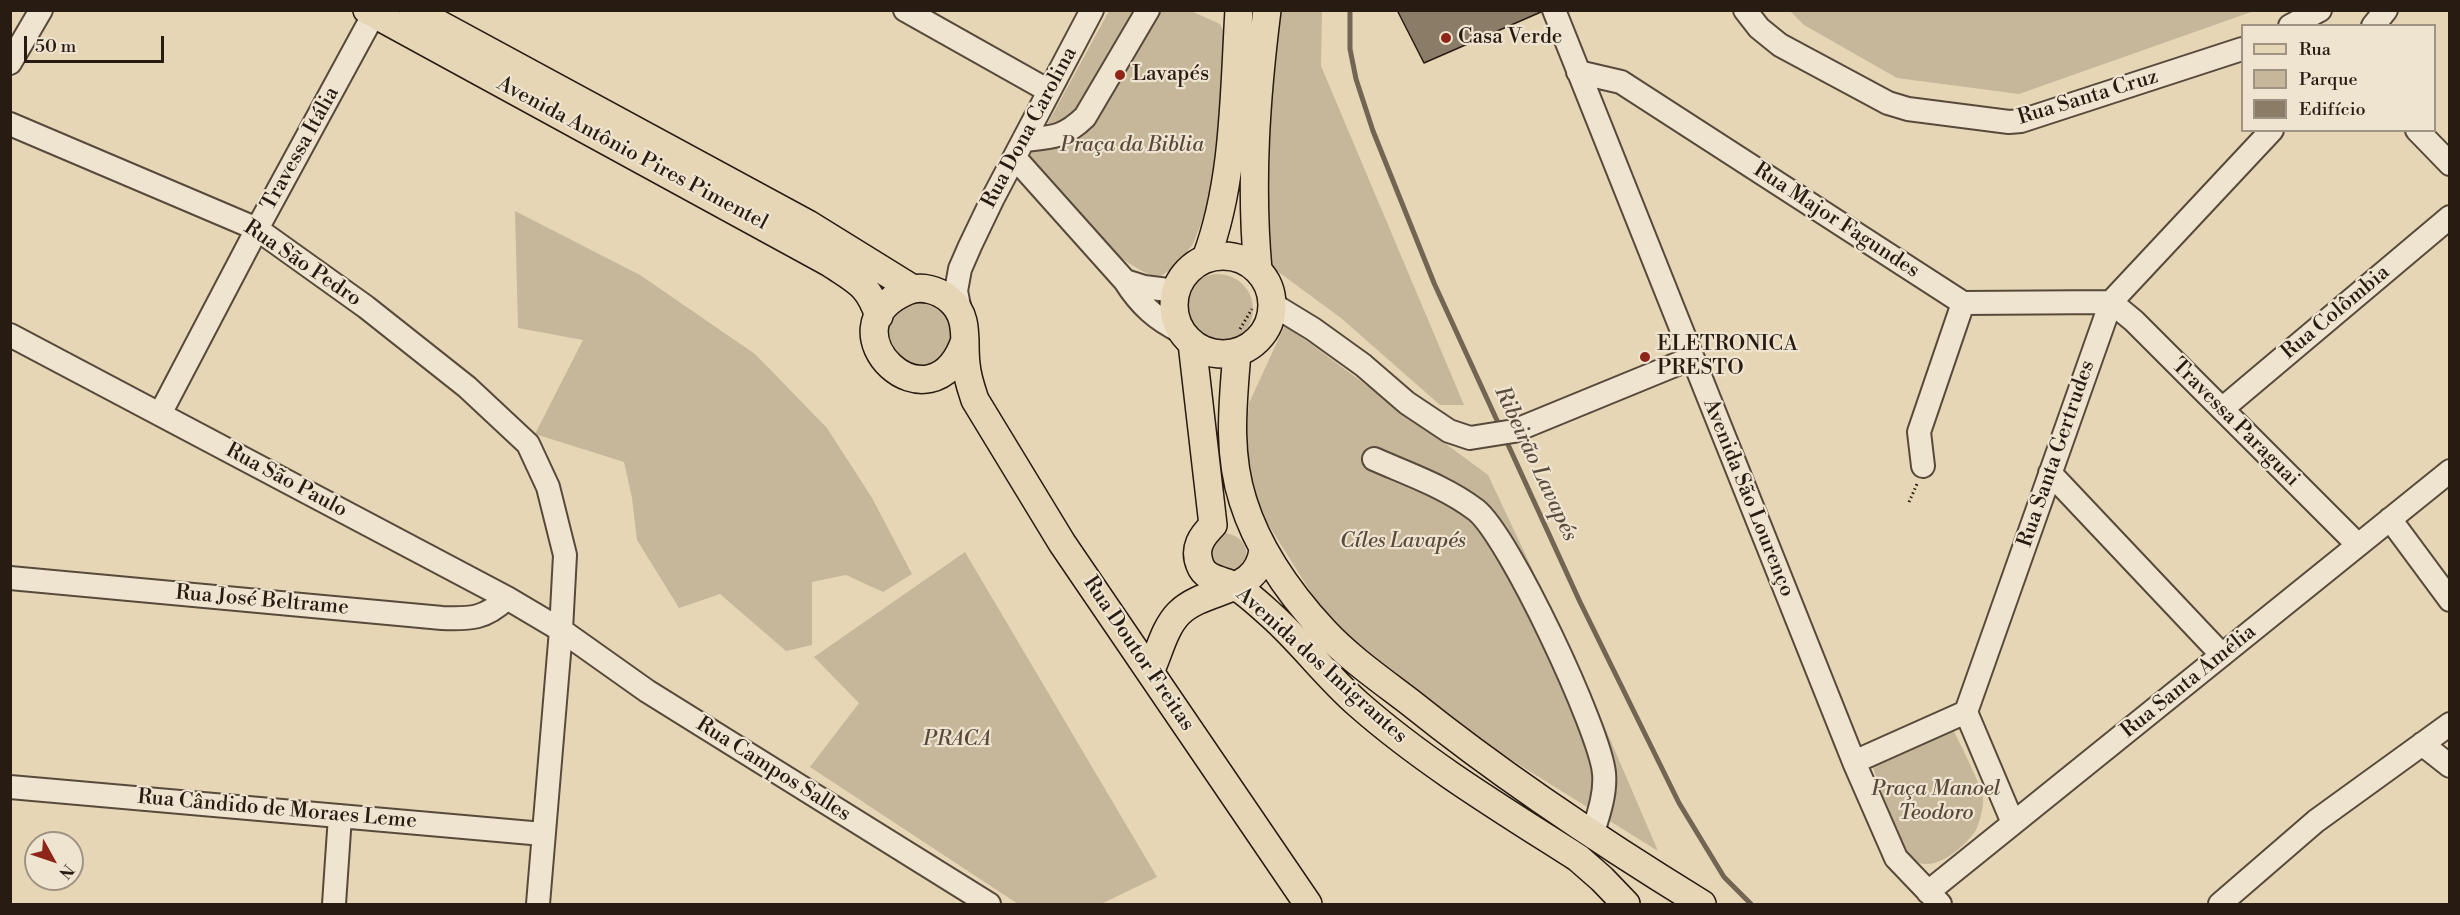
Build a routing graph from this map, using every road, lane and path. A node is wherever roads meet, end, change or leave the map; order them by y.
1 (41, 10) edge
2 (413, 10) edge
3 (905, 10) edge
4 (1092, 10) edge
5 (1148, 10) edge
6 (1239, 10) edge
7 (1267, 10) edge
8 (1554, 10) edge
9 (1745, 10) edge
10 (2320, 10) edge
11 (2386, 10) edge
12 (372, 12) edge
13 (2294, 24) edge
14 (2375, 24) edge
15 (2241, 49) edge
16 (10, 63) edge
17 (1578, 72) junction
18 (1049, 91) junction
19 (10, 124) edge
20 (2270, 132) edge
21 (2419, 132) edge
22 (1019, 149) junction
23 (2450, 164) edge
24 (2450, 218) edge
25 (257, 229) junction
26 (970, 246) junction
27 (1206, 258) junction
28 (1258, 270) junction
29 (1125, 281) junction
30 (921, 289) junction
31 (1176, 291) junction
32 (2111, 302) junction
33 (1964, 303) junction
34 (1263, 305) junction
35 (960, 312) junction
36 (879, 316) junction
37 (10, 335) edge
38 (1187, 338) junction
39 (965, 340) junction
40 (1234, 353) junction
41 (1692, 357) junction
42 (928, 378) junction
43 (975, 400) junction
44 (2222, 409) junction
45 (160, 414) junction
46 (1374, 459) dead end
47 (1923, 466) dead end
48 (2450, 471) edge
49 (2050, 473) junction
50 (2390, 519) junction
51 (1213, 525) junction
52 (1259, 540) junction
53 (2358, 545) junction
54 (10, 578) edge
55 (1234, 586) junction
56 (507, 598) junction
57 (2450, 600) edge
58 (561, 630) junction
59 (2222, 655) junction
60 (1150, 672) junction
61 (1966, 712) junction
62 (2450, 724) edge
63 (2422, 744) junction
64 (1854, 762) junction
65 (2450, 766) edge
66 (10, 787) edge
67 (340, 816) junction
68 (2013, 824) junction
69 (543, 834) junction
70 (1592, 835) junction
71 (1934, 898) edge
72 (334, 904) edge
73 (538, 904) edge
74 (989, 904) edge
75 (1308, 904) edge
76 (1626, 904) edge
77 (1702, 904) edge
78 (2220, 904) edge

1 - 16 street
2 - 30 main road, Avenida Antônio Pires Pimentel
3 - 18 street
4 - 18 street, Rua Dona Carolina
5 - 22 street
6 - 27 main road
7 - 28 main road
8 - 17 street, Avenida São Lourenço
9 - 15 street, Rua Santa Cruz
10 - 13 street
11 - 14 street
12 - 25 street, Travessa Itália
12 - 36 main road, Avenida Antônio Pires Pimentel
17 - 33 street, Rua Major Fagundes
17 - 41 street, Avenida São Lourenço
18 - 22 street, Rua Dona Carolina
19 - 25 street, Rua São Pedro
20 - 32 street, Rua Santa Gertrudes
21 - 23 street
22 - 26 street, Rua Dona Carolina
22 - 29 street
24 - 44 street, Rua Colômbia
25 - 45 street, Travessa Itália
25 - 58 street, Rua São Pedro
26 - 30 street, Rua Dona Carolina
26 - 35 street, Rua Dona Carolina
27 - 28 main road
27 - 31 main road
28 - 34 main road
29 - 31 street
29 - 38 street
30 - 35 main road, Avenida Antônio Pires Pimentel
30 - 36 main road
31 - 38 main road
32 - 33 street
32 - 44 street, Travessa Paraguai
32 - 49 street, Rua Santa Gertrudes
33 - 47 street
34 - 40 path
34 - 40 main road
34 - 41 street
35 - 39 main road
36 - 42 main road, Avenida Antônio Pires Pimentel
37 - 45 street, Rua São Paulo
38 - 40 main road
38 - 51 main road
39 - 42 main road
39 - 43 main road, Rua Doutor Freitas
40 - 52 main road, Avenida dos Imigrantes
41 - 64 street, Avenida São Lourenço
42 - 43 main road, Rua Doutor Freitas
43 - 60 main road, Rua Doutor Freitas
44 - 53 street, Travessa Paraguai
45 - 56 street, Rua São Paulo
46 - 70 street
48 - 50 street, Rua Santa Amélia
49 - 59 street
49 - 61 street, Rua Santa Gertrudes
50 - 53 street, Rua Santa Amélia
50 - 57 street
51 - 52 main road
51 - 55 main road, Avenida dos Imigrantes
52 - 55 main road
52 - 70 main road, Avenida dos Imigrantes
53 - 59 street, Rua Santa Amélia
54 - 56 street, Rua José Beltrame
55 - 60 main road
55 - 76 main road, Avenida dos Imigrantes
56 - 58 street, Rua São Paulo
58 - 69 street
58 - 74 street, Rua Campos Salles
59 - 68 street, Rua Santa Amélia
60 - 75 main road, Rua Doutor Freitas
61 - 64 street
61 - 68 street
62 - 63 street
63 - 65 street
63 - 78 street
64 - 71 street, Avenida São Lourenço
66 - 67 street, Rua Cândido de Moraes Leme
67 - 69 street, Rua Cândido de Moraes Leme
67 - 72 street
68 - 71 street, Rua Santa Amélia
69 - 73 street
70 - 77 main road, Avenida dos Imigrantes

